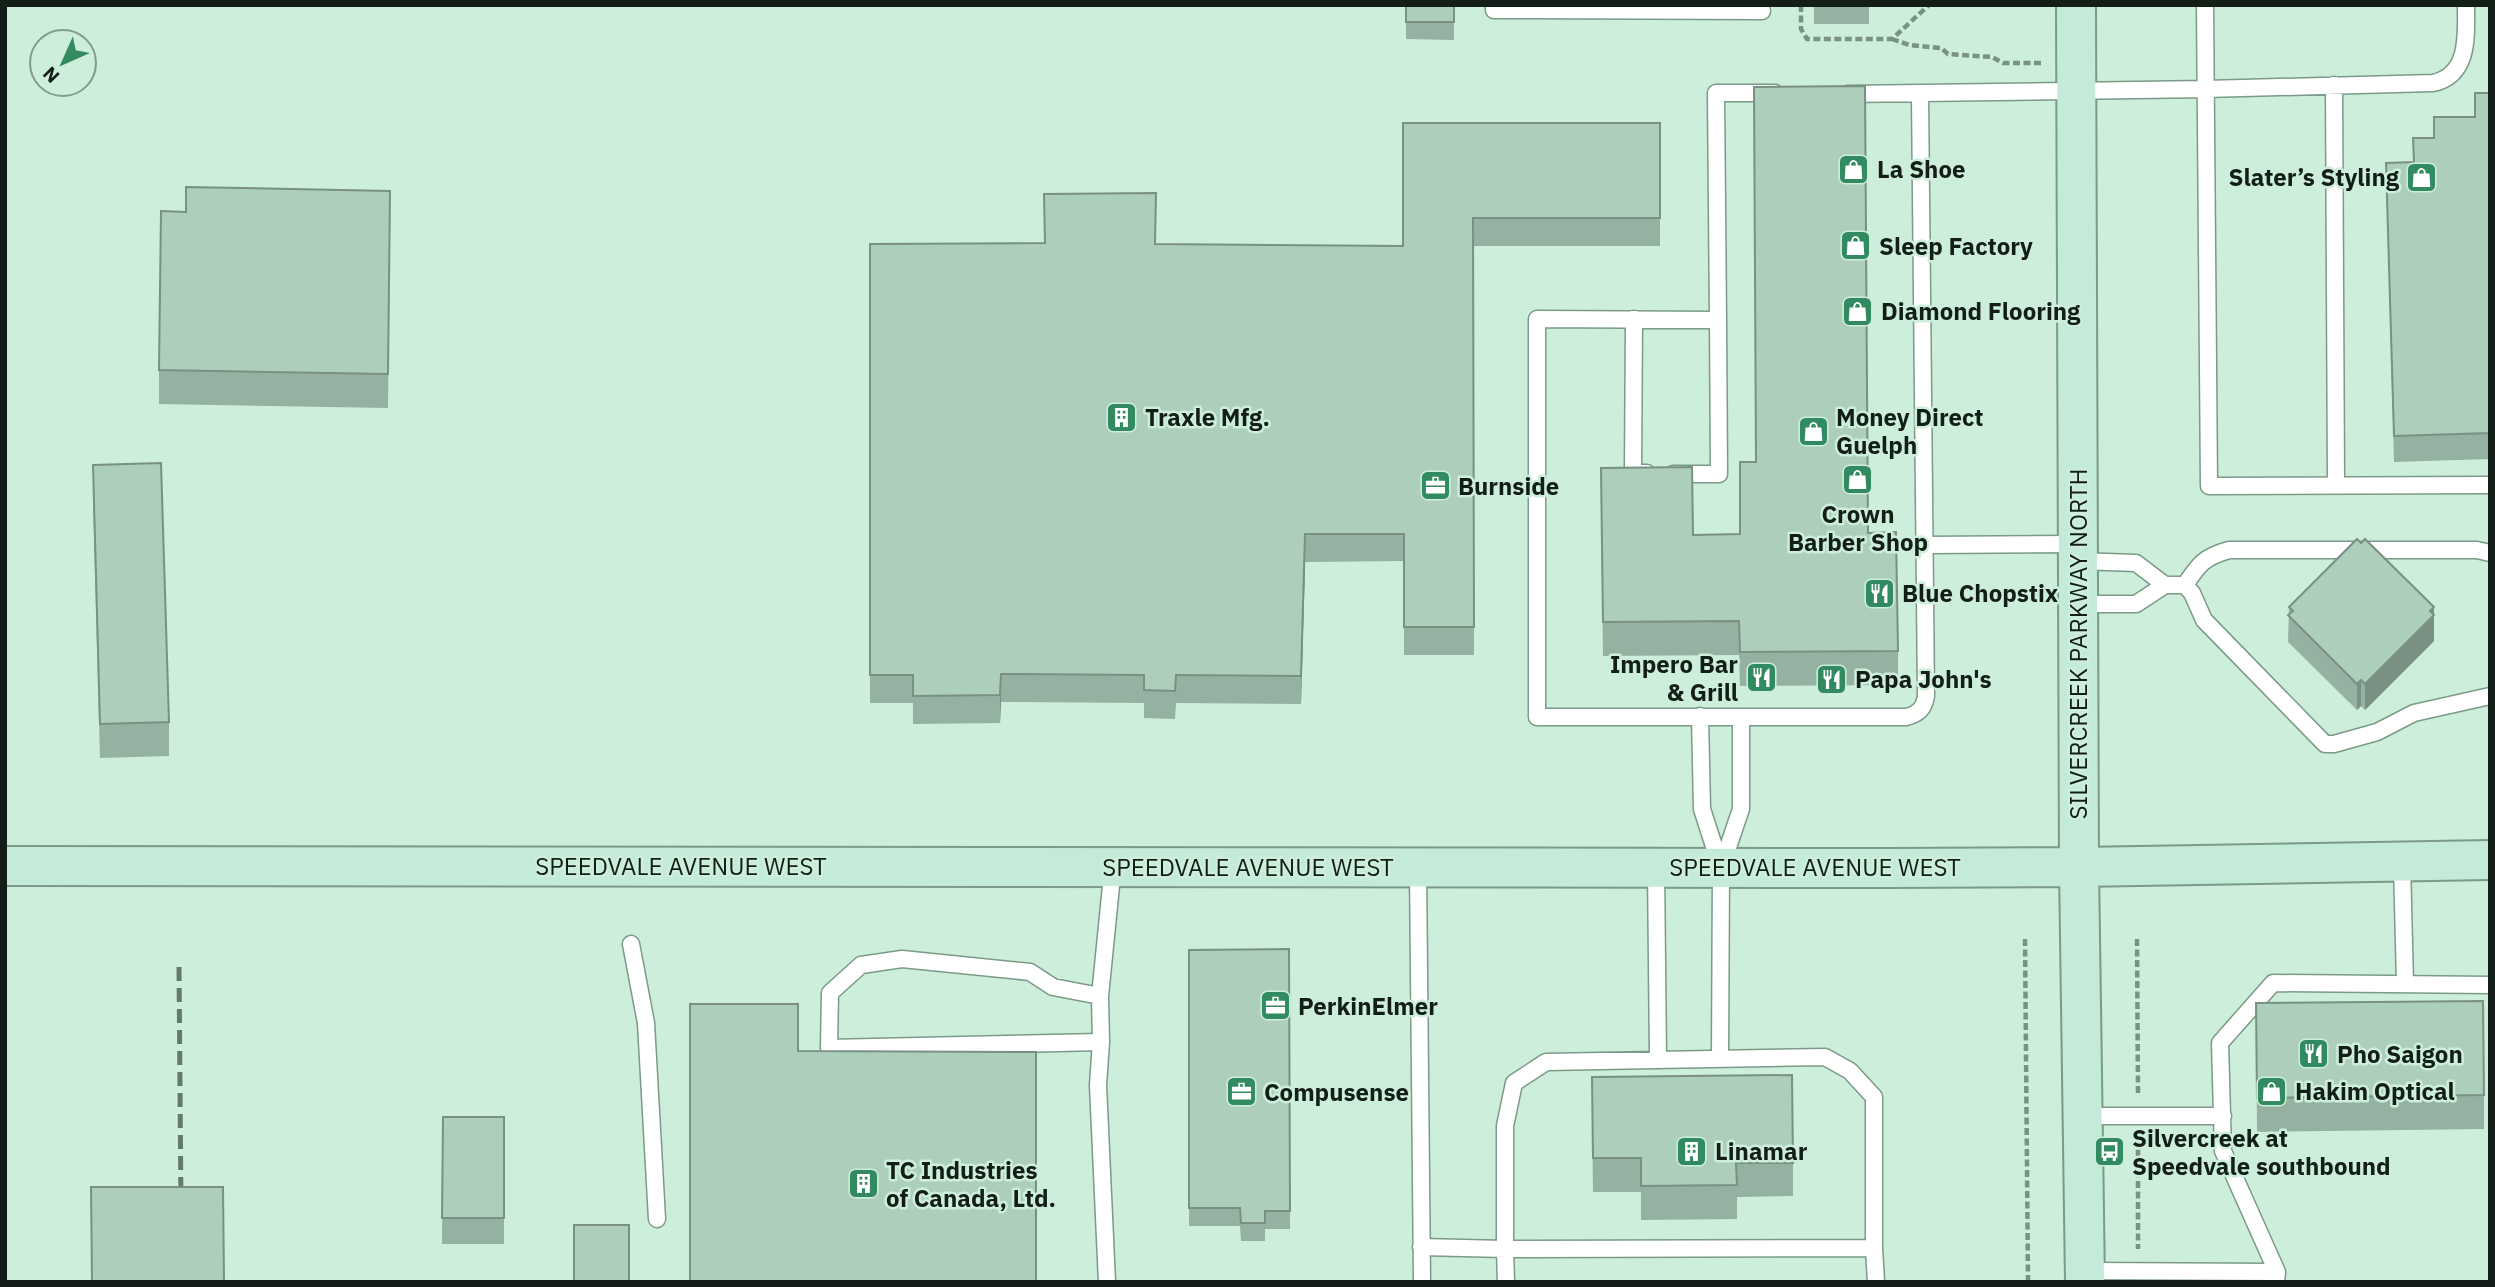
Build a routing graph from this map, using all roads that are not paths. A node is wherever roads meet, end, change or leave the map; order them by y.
1 (1494, 5) edge
2 (2076, 5) edge
3 (2204, 5) edge
4 (2466, 5) edge
5 (1762, 11) dead end
6 (2076, 77) junction
7 (2334, 85) junction
8 (2206, 89) junction
9 (1797, 93) edge
10 (1825, 94) edge
11 (1920, 94) junction
12 (1634, 319) junction
13 (1718, 320) junction
14 (2336, 485) junction
15 (2490, 485) edge
16 (1925, 545) junction
17 (2078, 553) junction
18 (2490, 553) edge
19 (2165, 585) junction
20 (2185, 585) junction
21 (2079, 604) junction
22 (2490, 696) edge
23 (1700, 716) junction
24 (1741, 717) junction
25 (2490, 860) edge
26 (2402, 863) junction
27 (5, 866) edge
28 (1113, 866) junction
29 (1418, 867) junction
30 (1656, 867) junction
31 (2079, 867) junction
32 (1721, 868) junction
33 (631, 944) dead end
34 (2405, 984) junction
35 (2490, 985) edge
36 (1100, 996) junction
37 (1101, 1042) junction
38 (1658, 1058) junction
39 (1720, 1058) junction
40 (2083, 1116) junction
41 (2223, 1116) junction
42 (657, 1219) dead end
43 (1421, 1247) junction
44 (1874, 1248) junction
45 (1505, 1249) junction
46 (2085, 1276) edge
47 (2276, 1277) edge
48 (1107, 1282) edge
49 (1422, 1282) edge
50 (1506, 1282) edge
51 (1876, 1282) edge

1 - 5 lane
2 - 6 main road, SILVERCREEK PARKWAY NORTH
3 - 8 lane
4 - 7 lane
6 - 8 lane
6 - 11 lane
6 - 17 main road, SILVERCREEK PARKWAY NORTH
7 - 8 lane
7 - 14 lane
8 - 14 lane
9 - 13 lane
10 - 11 lane
11 - 16 lane
12 - 13 lane
12 - 13 lane
12 - 23 lane
14 - 15 lane
16 - 17 lane
16 - 24 lane
17 - 19 lane
17 - 21 main road, SILVERCREEK PARKWAY NORTH
18 - 20 lane
19 - 20 lane
19 - 21 lane
20 - 22 lane
21 - 31 main road, SILVERCREEK PARKWAY NORTH
23 - 24 lane
23 - 32 lane
24 - 32 lane
25 - 26 main road, SPEEDVALE AVENUE WEST
26 - 31 main road, SPEEDVALE AVENUE WEST
26 - 34 lane
27 - 28 main road, SPEEDVALE AVENUE WEST
28 - 29 main road, SPEEDVALE AVENUE WEST
28 - 36 lane
29 - 30 main road, SPEEDVALE AVENUE WEST
29 - 43 lane
30 - 32 main road, SPEEDVALE AVENUE WEST
30 - 38 lane
31 - 32 main road, SPEEDVALE AVENUE WEST
31 - 40 main road, SILVERCREEK PARKWAY NORTH
32 - 39 lane
33 - 42 lane
34 - 35 lane
34 - 41 lane
36 - 37 lane
36 - 37 lane
37 - 48 lane
38 - 39 lane
38 - 45 lane
39 - 44 lane
40 - 41 lane
40 - 46 main road, SILVERCREEK PARKWAY NORTH
41 - 47 lane
43 - 45 lane
43 - 49 lane
44 - 45 lane
44 - 51 lane
45 - 50 lane
46 - 47 lane

